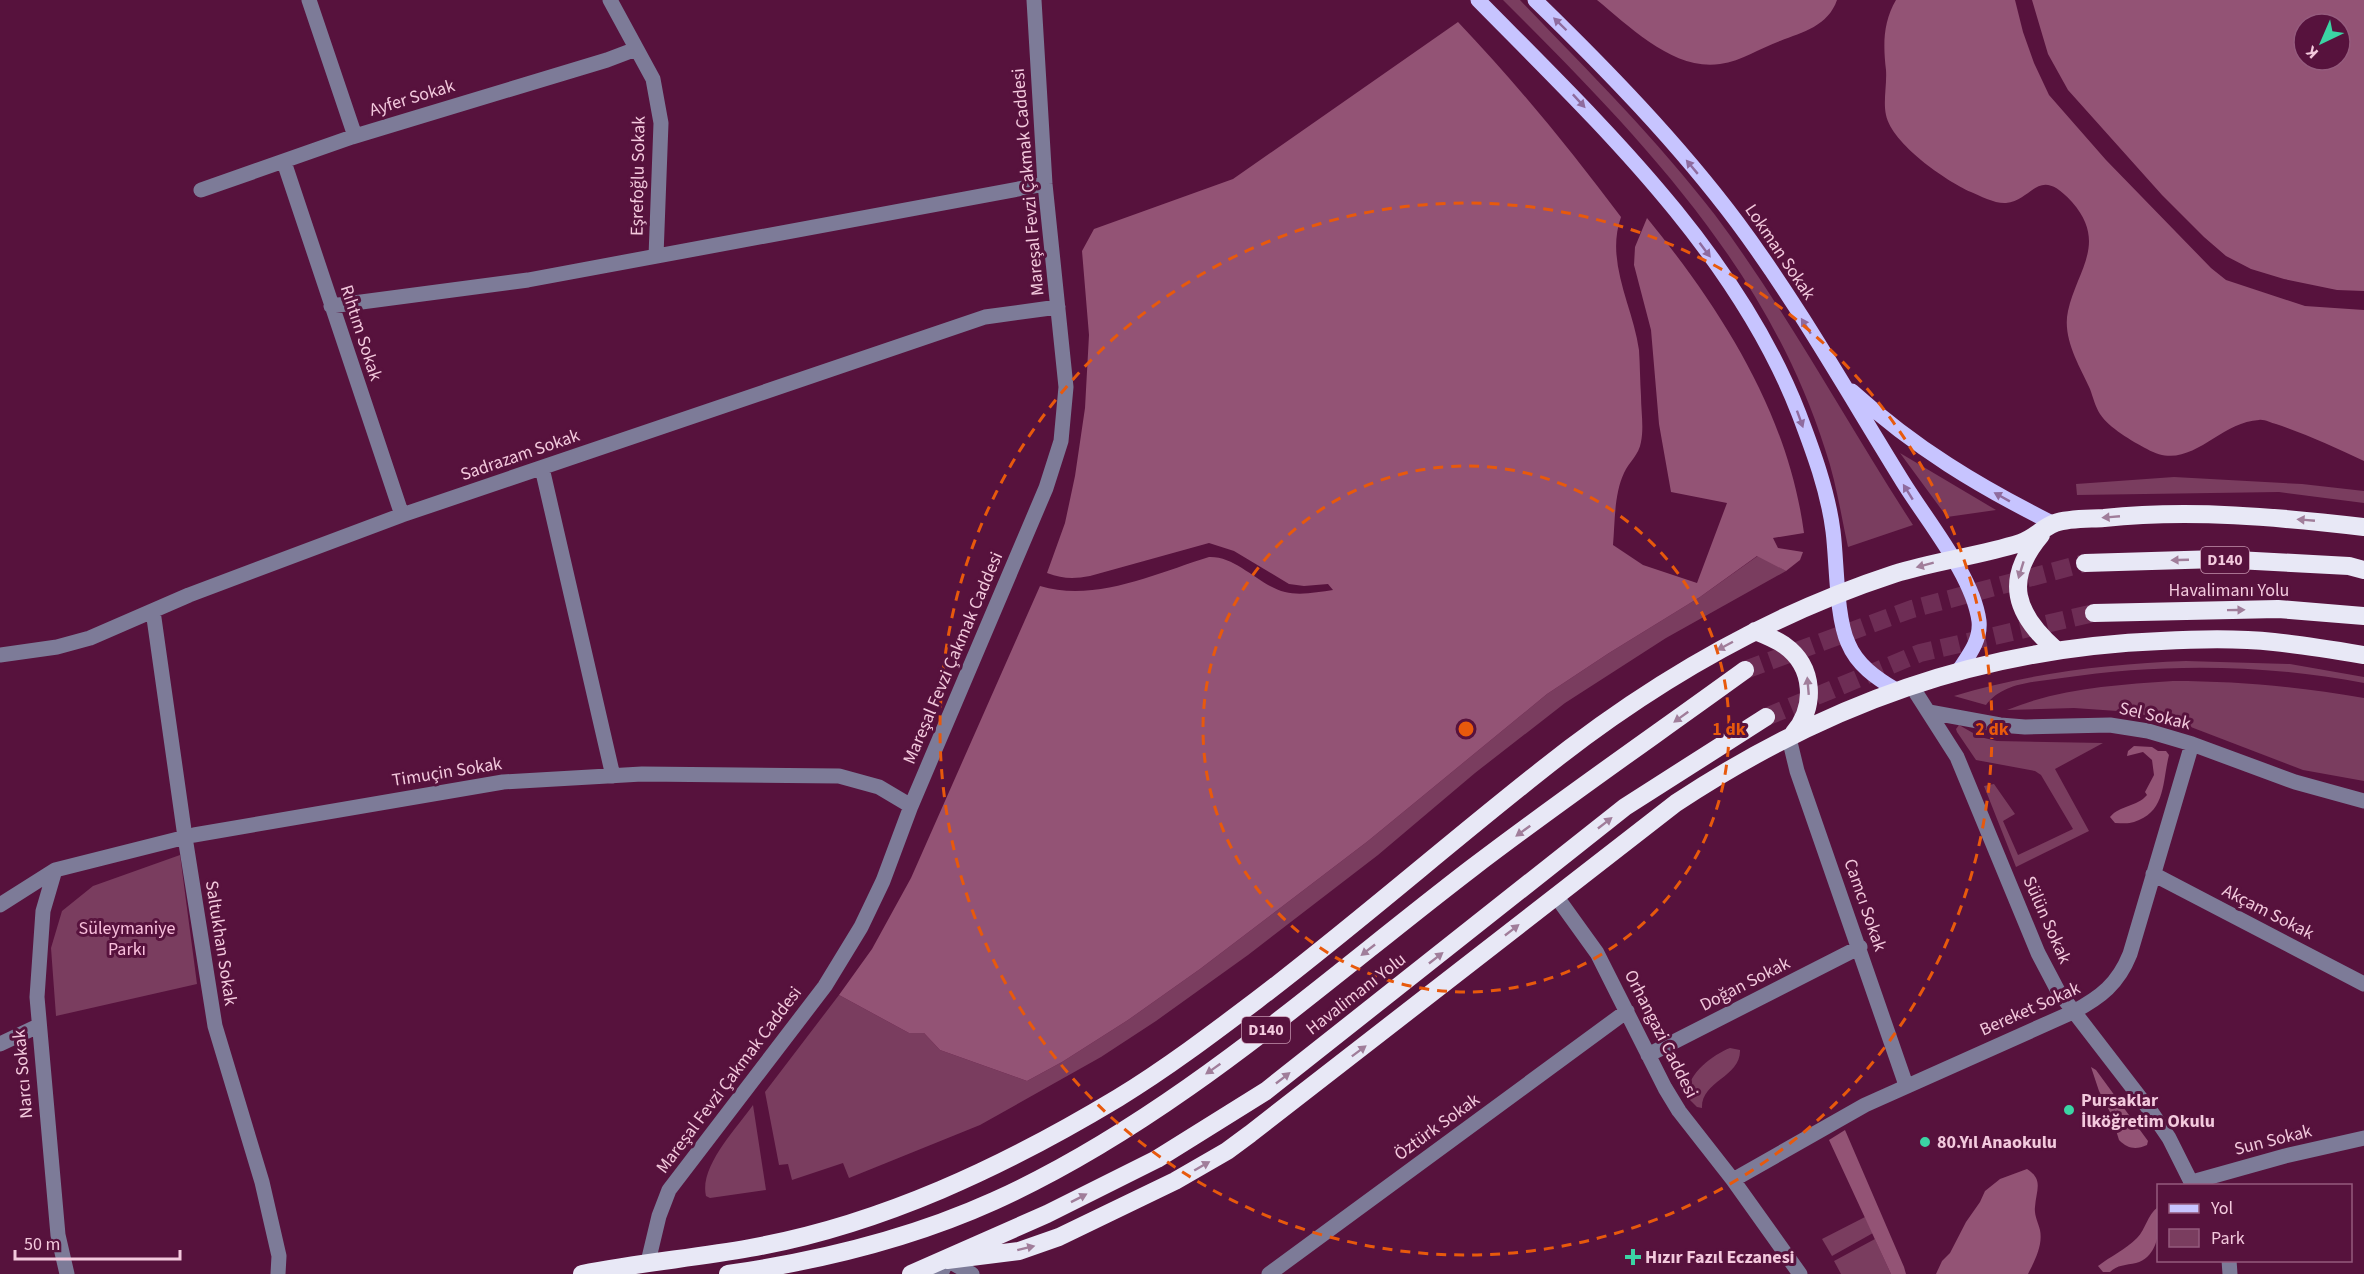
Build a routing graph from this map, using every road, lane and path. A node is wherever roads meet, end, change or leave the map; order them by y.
1 (309, 0) edge
2 (610, 0) edge
3 (1034, 0) edge
4 (1478, 0) edge
5 (1535, 0) edge
6 (636, 49) junction
7 (355, 136) junction
8 (284, 162) junction
9 (1045, 184) junction
10 (201, 190) dead end
11 (656, 256) junction
12 (331, 306) junction
13 (1058, 307) junction
14 (1838, 378) junction
15 (542, 468) junction
16 (402, 515) junction
17 (2054, 524) junction
18 (2364, 527) edge
19 (1952, 558) junction
20 (2085, 563) tunnel mouth
21 (2364, 570) edge
22 (1839, 586) junction
23 (153, 611) junction
24 (2094, 613) tunnel mouth
25 (2364, 616) edge
26 (1755, 631) junction
27 (2056, 650) junction
28 (0, 655) edge
29 (2364, 655) edge
30 (1745, 670) tunnel mouth
31 (1959, 670) junction
32 (1903, 687) junction
33 (1929, 712) junction
34 (1766, 717) tunnel mouth
35 (1790, 738) junction
36 (2192, 744) junction
37 (613, 776) junction
38 (2364, 801) edge
39 (911, 806) junction
40 (185, 837) junction
41 (55, 870) junction
42 (2153, 874) junction
43 (1556, 896) junction
44 (0, 905) edge
45 (1860, 947) junction
46 (2364, 984) edge
47 (1628, 1011) junction
48 (2073, 1012) junction
49 (38, 1026) junction
50 (0, 1044) edge
51 (1648, 1055) junction
52 (1906, 1085) junction
53 (2364, 1138) edge
54 (1733, 1180) junction
55 (2193, 1184) edge
56 (648, 1262) junction
57 (944, 1267) edge
58 (67, 1274) edge
59 (278, 1274) edge
60 (582, 1274) edge
61 (728, 1274) edge
62 (911, 1274) edge
63 (972, 1274) edge
64 (1269, 1274) edge
65 (1800, 1274) edge

1 - 7 street
2 - 6 street, Eşrefoğlu Sokak
3 - 9 street, Mareşal Fevzi Çakmak Caddesi
4 -> 22 main road
14 -> 5 main road, Lokman Sokak
6 - 7 street, Ayfer Sokak
6 - 11 street, Eşrefoğlu Sokak
7 - 8 street, Ayfer Sokak
8 - 10 street, Ayfer Sokak
8 - 12 street, Rıhtım Sokak
9 - 11 street
9 - 13 street, Mareşal Fevzi Çakmak Caddesi
11 - 12 street
12 - 16 street, Rıhtım Sokak
13 - 15 street, Sadrazam Sokak
13 - 39 street, Mareşal Fevzi Çakmak Caddesi
17 -> 14 main road
19 -> 14 main road, Lokman Sokak
15 - 16 street, Sadrazam Sokak
15 - 37 street
16 - 23 street, Sadrazam Sokak
18 -> 17 highway
17 - 19 highway
17 -> 27 highway
19 -> 22 highway
19 - 31 main road
21 -> 20 highway, Havalimanı Yolu / D140
22 - 26 highway
22 - 32 main road
23 - 28 street, Sadrazam Sokak
23 - 40 street, Saltukhan Sokak
24 -> 25 highway, Havalimanı Yolu
35 -> 26 highway
26 -> 56 highway
27 - 29 highway
27 - 31 highway
30 -> 61 highway, D140
31 - 32 highway
32 - 33 street, Sülün Sokak
32 - 35 highway
33 - 36 street, Sel Sokak
33 - 48 street, Sülün Sokak
57 -> 34 highway, Havalimanı Yolu / D140
35 - 43 highway
35 - 45 street, Camcı Sokak
36 - 38 street, Sel Sokak
36 - 42 street, Bereket Sokak
37 - 39 street, Timuçin Sokak
37 - 40 street, Timuçin Sokak
39 - 56 street, Mareşal Fevzi Çakmak Caddesi
40 - 41 street, Timuçin Sokak
40 - 59 street, Saltukhan Sokak
41 - 44 street, Timuçin Sokak
41 - 49 street, Narcı Sokak
42 - 46 street, Akçam Sokak
42 - 48 street, Bereket Sokak
43 - 47 street, Orhangazi Caddesi
57 -> 43 highway
45 - 51 street, Doğan Sokak
45 - 52 street, Camcı Sokak
47 - 51 street, Orhangazi Caddesi
47 - 64 street, Öztürk Sokak
48 - 52 street, Bereket Sokak
48 - 55 street, Sülün Sokak
49 - 50 street
49 - 58 street, Narcı Sokak
51 - 54 street, Orhangazi Caddesi
52 - 54 street, Bereket Sokak
53 - 55 street, Sun Sokak
54 - 65 street, Orhangazi Caddesi
56 - 60 highway
57 - 62 highway, Havalimanı Yolu / D140
57 - 63 street

